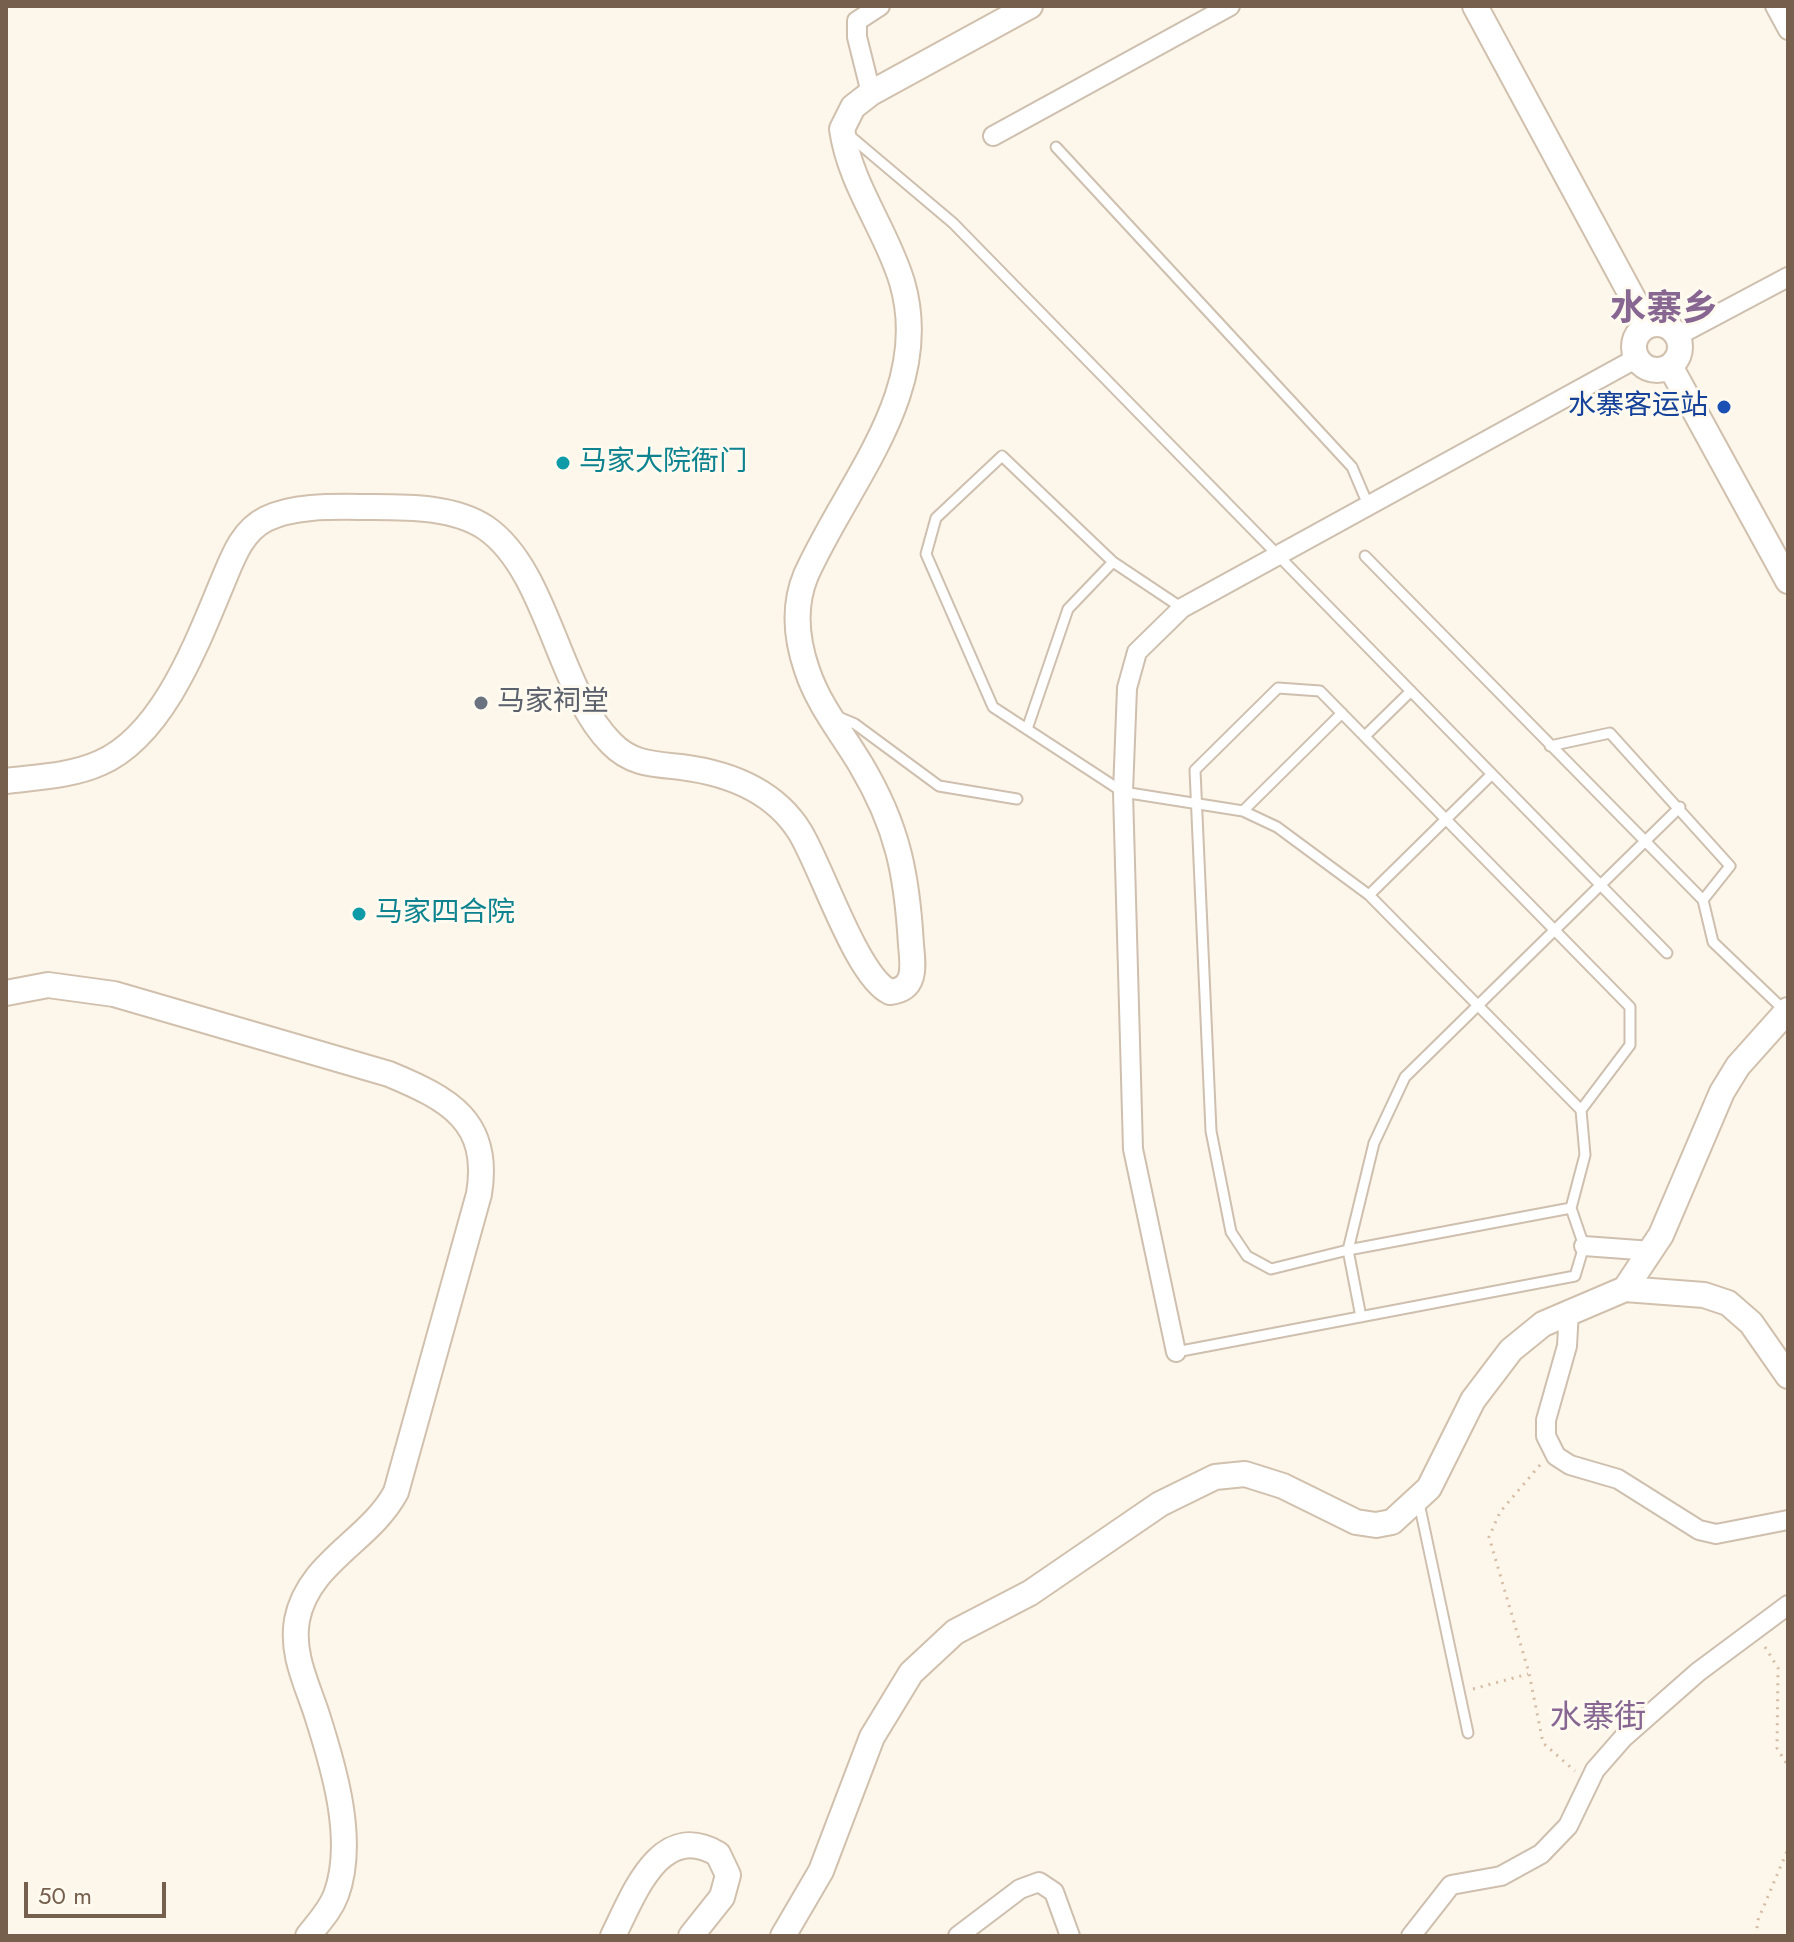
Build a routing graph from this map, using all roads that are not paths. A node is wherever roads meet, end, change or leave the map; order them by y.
1 (880, 6) edge
2 (1030, 6) edge
3 (1230, 6) edge
4 (1475, 6) edge
5 (1775, 6) edge
6 (1788, 30) edge
7 (871, 93) junction
8 (842, 129) junction
9 (993, 136) dead end
10 (1056, 147) dead end
11 (1788, 277) edge
12 (1648, 326) junction
13 (1677, 336) junction
14 (1637, 358) junction
15 (1670, 366) junction
16 (1369, 507) junction
17 (1278, 555) junction
18 (1365, 556) dead end
19 (1113, 562) junction
20 (1788, 581) edge
21 (1182, 608) junction
22 (1411, 691) junction
23 (826, 711) junction
24 (1342, 713) junction
25 (1027, 729) junction
26 (1365, 736) junction
27 (1550, 746) junction
28 (1492, 774) junction
29 (6, 781) edge
30 (1123, 792) junction
31 (1017, 799) dead end
32 (1199, 804) junction
33 (1680, 807) junction
34 (1243, 811) junction
35 (1446, 819) junction
36 (1645, 842) junction
37 (1601, 885) junction
38 (1369, 895) junction
39 (1703, 900) junction
40 (1555, 930) junction
41 (1667, 953) dead end
42 (6, 993) edge
43 (1477, 1007) junction
44 (1787, 1011) edge
45 (1581, 1110) junction
46 (1571, 1208) junction
47 (1584, 1246) junction
48 (1348, 1250) junction
49 (1652, 1251) junction
50 (1625, 1289) junction
51 (1569, 1310) junction
52 (1361, 1317) junction
53 (1176, 1352) joint
54 (1788, 1376) edge
55 (1418, 1500) junction
56 (1788, 1520) edge
57 (1788, 1605) edge
58 (1468, 1733) dead end
59 (308, 1936) edge
60 (613, 1936) edge
61 (691, 1936) edge
62 (783, 1936) edge
63 (958, 1936) edge
64 (1070, 1936) edge
65 (1411, 1936) edge

1 - 7 street
2 - 7 main road
3 - 9 street
4 - 12 main road
5 - 6 street
7 - 8 main road
8 - 17 lane
8 - 23 main road
10 - 16 lane
11 - 13 street
12 - 13 main road
12 - 14 main road
13 - 15 main road
14 - 15 main road
14 - 16 street
15 - 20 main road
16 - 17 street
17 - 21 street
17 - 22 lane
18 - 27 lane
19 - 21 lane
19 - 25 lane
19 - 25 lane
21 - 30 street
22 - 26 lane
22 - 28 lane
23 - 29 main road
23 - 31 lane
24 - 26 lane
24 - 32 lane
24 - 34 lane
25 - 30 lane
26 - 35 lane
27 - 33 lane
27 - 36 lane
28 - 35 lane
28 - 37 lane
30 - 32 lane
30 - 53 street
32 - 34 lane
32 - 48 lane
33 - 36 lane
33 - 39 lane
34 - 38 lane
35 - 38 lane
35 - 40 lane
36 - 37 lane
36 - 39 lane
37 - 40 lane
37 - 41 lane
38 - 43 lane
39 - 44 lane
40 - 43 lane
40 - 45 lane
42 - 59 main road
43 - 45 lane
43 - 48 lane
44 - 49 main road
45 - 46 lane
46 - 47 lane
46 - 48 lane
47 - 49 street
47 - 52 lane
48 - 52 lane
49 - 50 main road
50 - 51 main road
50 - 54 main road
51 - 55 main road
51 - 56 street
52 - 53 lane
55 - 58 lane
55 - 62 main road
57 - 65 street
60 - 61 main road
63 - 64 street

